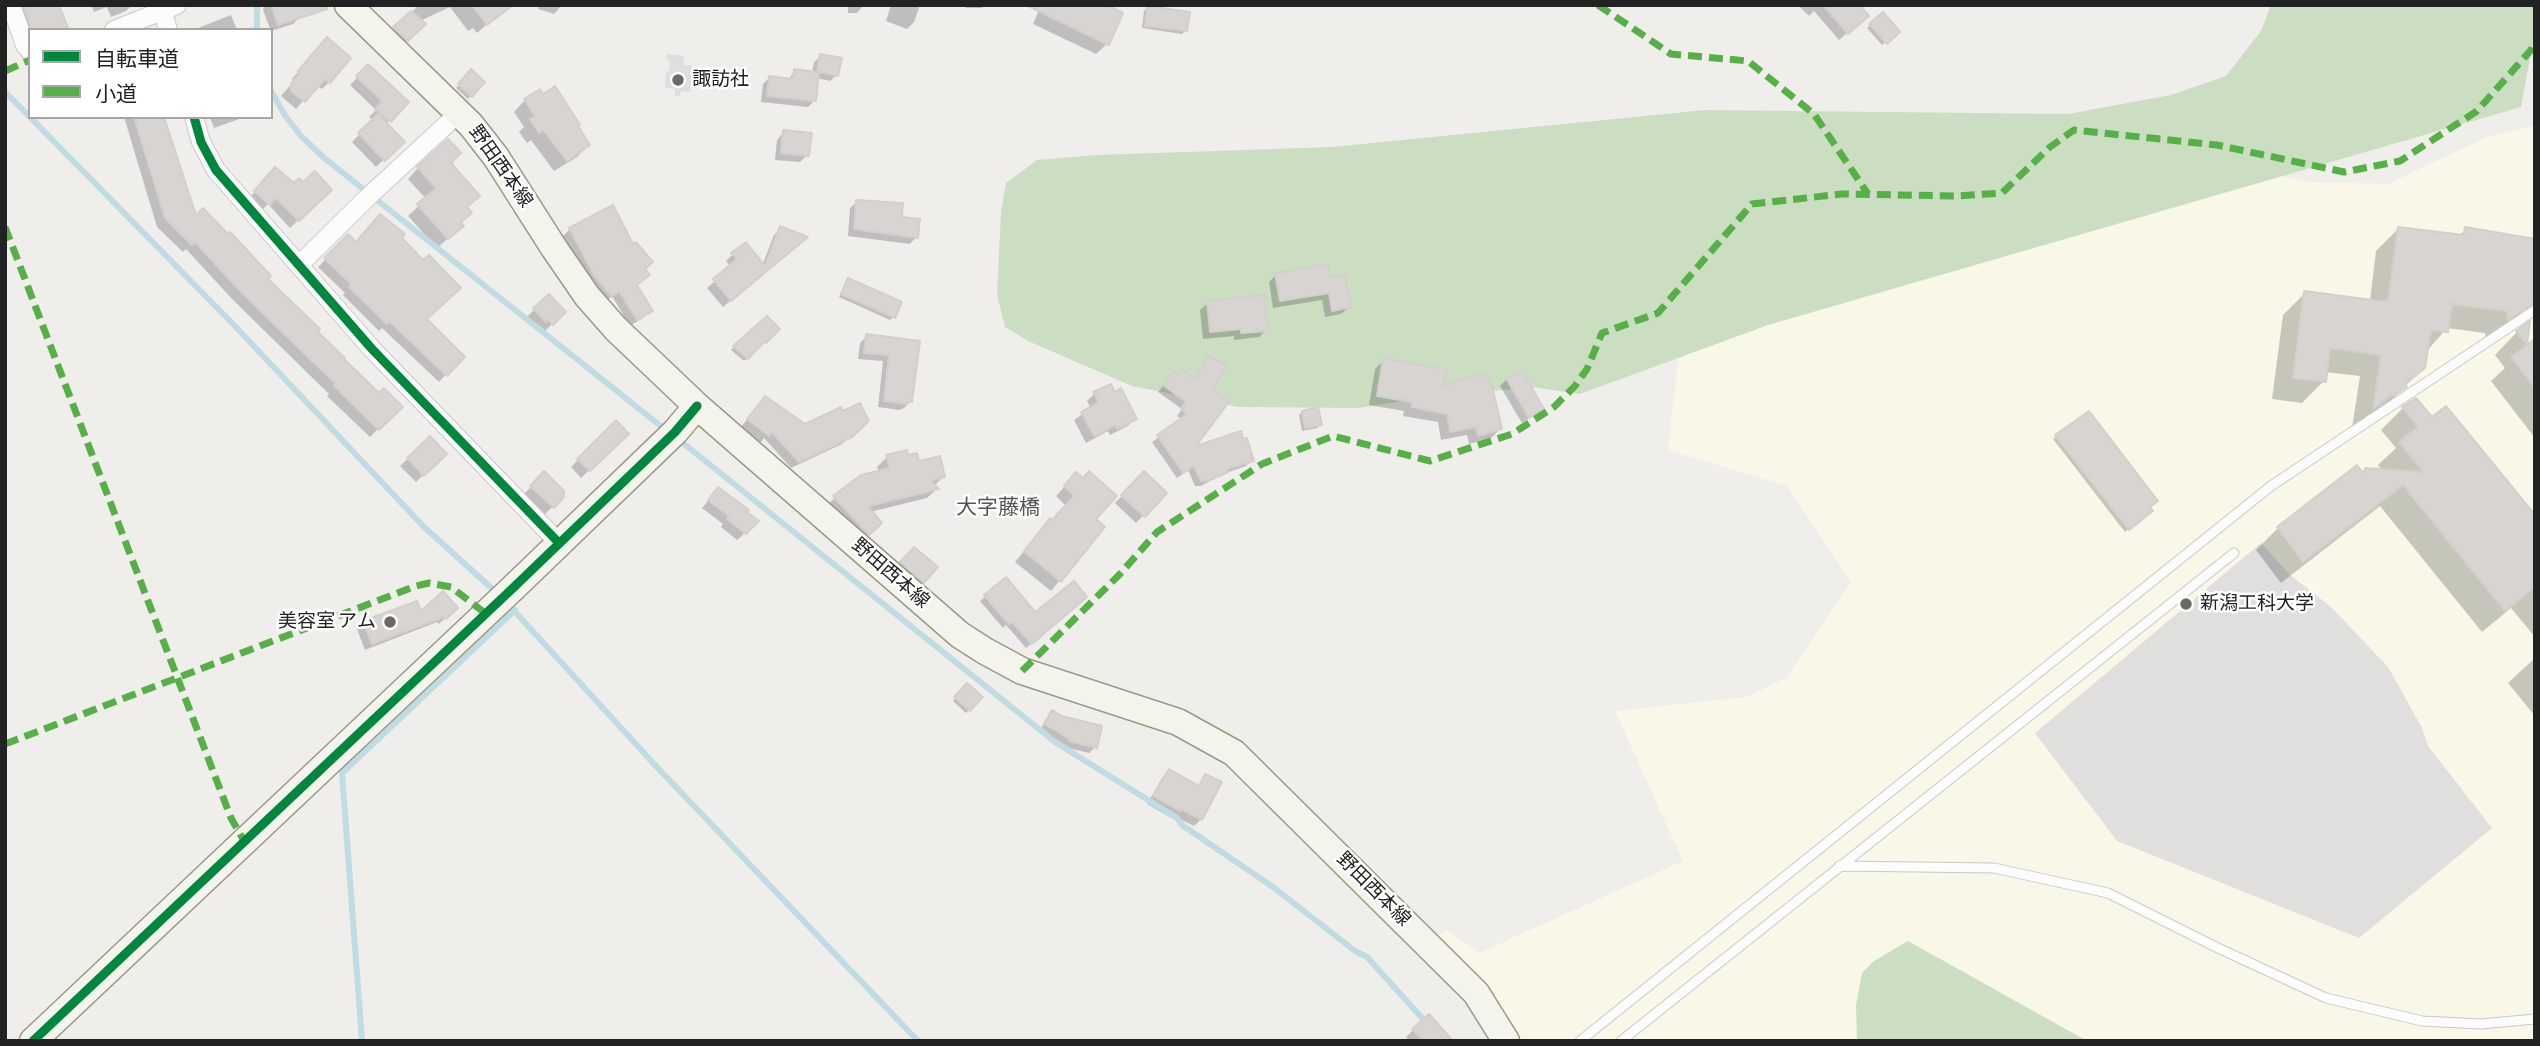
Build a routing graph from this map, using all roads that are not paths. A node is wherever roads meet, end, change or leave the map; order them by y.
1 (11, 5) edge
2 (348, 5) edge
3 (167, 7) edge
4 (119, 28) edge
5 (168, 28) edge
6 (28, 49) edge
7 (460, 112) junction
8 (195, 119) edge
9 (300, 264) junction
10 (2535, 310) edge
11 (697, 406) junction
12 (559, 543) junction
13 (2234, 553) dead end
14 (1839, 866) junction
15 (2535, 1019) edge
16 (33, 1041) edge
17 (1507, 1041) edge
18 (1580, 1041) edge
19 (1621, 1041) edge

1 - 6 street
2 - 7 main road, 野田西本線
3 - 4 street
3 - 5 street
7 - 9 street
7 - 11 main road, 野田西本線
8 - 9 street
9 - 12 street
10 - 18 lane
11 - 12 main road
11 - 17 main road, 野田西本線
12 - 16 main road
13 - 14 lane
14 - 15 lane
14 - 19 lane

